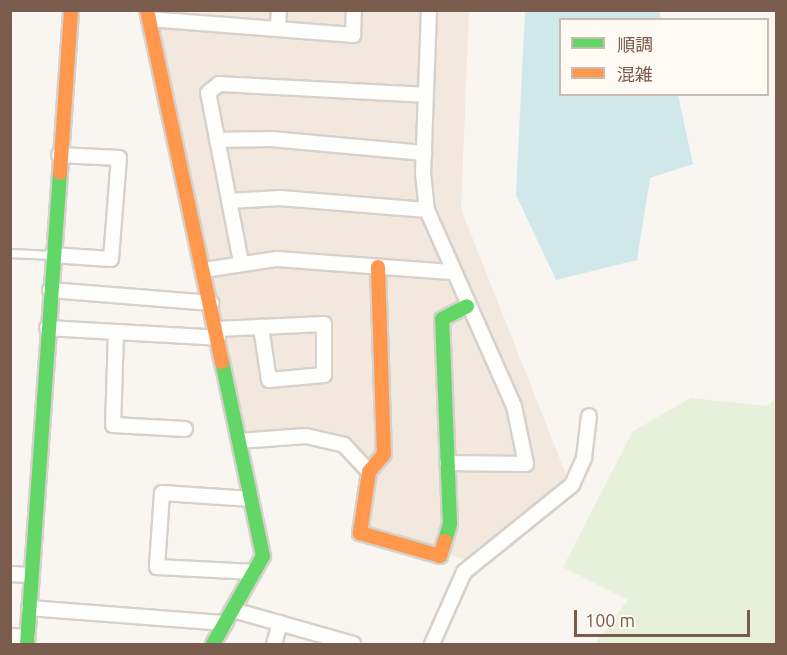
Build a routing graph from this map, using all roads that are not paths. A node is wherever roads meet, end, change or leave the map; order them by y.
1 (71, 10) edge
2 (279, 10) edge
3 (354, 10) edge
4 (429, 10) edge
5 (148, 15) edge
6 (196, 17) edge
7 (278, 27) junction
8 (426, 95) junction
9 (217, 140) junction
10 (424, 153) junction
11 (59, 155) junction
12 (229, 201) junction
13 (427, 210) junction
14 (10, 253) edge
15 (52, 255) junction
16 (242, 262) junction
17 (378, 267) junction
18 (204, 270) junction
19 (451, 272) junction
20 (50, 290) junction
21 (211, 303) junction
22 (467, 306) junction
23 (261, 327) junction
24 (48, 328) junction
25 (116, 332) junction
26 (217, 334) junction
27 (589, 416) dead end
28 (185, 429) dead end
29 (239, 441) junction
30 (447, 463) junction
31 (369, 472) junction
32 (251, 499) junction
33 (254, 572) junction
34 (10, 574) edge
35 (32, 575) junction
36 (29, 608) junction
37 (233, 610) junction
38 (225, 623) junction
39 (280, 623) junction
40 (10, 636) edge
41 (27, 641) edge
42 (213, 645) edge
43 (274, 645) edge
44 (353, 645) edge
45 (432, 645) edge

1 - 11 street
2 - 7 street
3 - 7 street
4 - 8 street
5 - 6 street
5 - 18 street
6 - 7 street
8 - 9 street
8 - 10 street
9 - 10 street
9 - 12 street
10 - 13 street
11 - 15 street
11 - 15 street
12 - 13 street
12 - 16 street
13 - 19 street
14 - 15 lane
15 - 20 street
16 - 17 street
16 - 18 street
17 - 19 street
17 - 31 street
18 - 21 street
19 - 22 street
20 - 21 street
20 - 24 street
21 - 26 street
22 - 30 street
22 - 30 street
23 - 23 street
23 - 26 street
24 - 25 street
24 - 35 street
25 - 26 street
25 - 28 street
26 - 29 street
27 - 45 street
29 - 31 street
29 - 32 street
30 - 31 street
32 - 33 street
32 - 33 street
33 - 37 street
34 - 35 street
35 - 36 street
36 - 38 street
36 - 41 street
37 - 38 street
37 - 39 street
38 - 42 street
39 - 43 street
39 - 44 street
40 - 41 street

